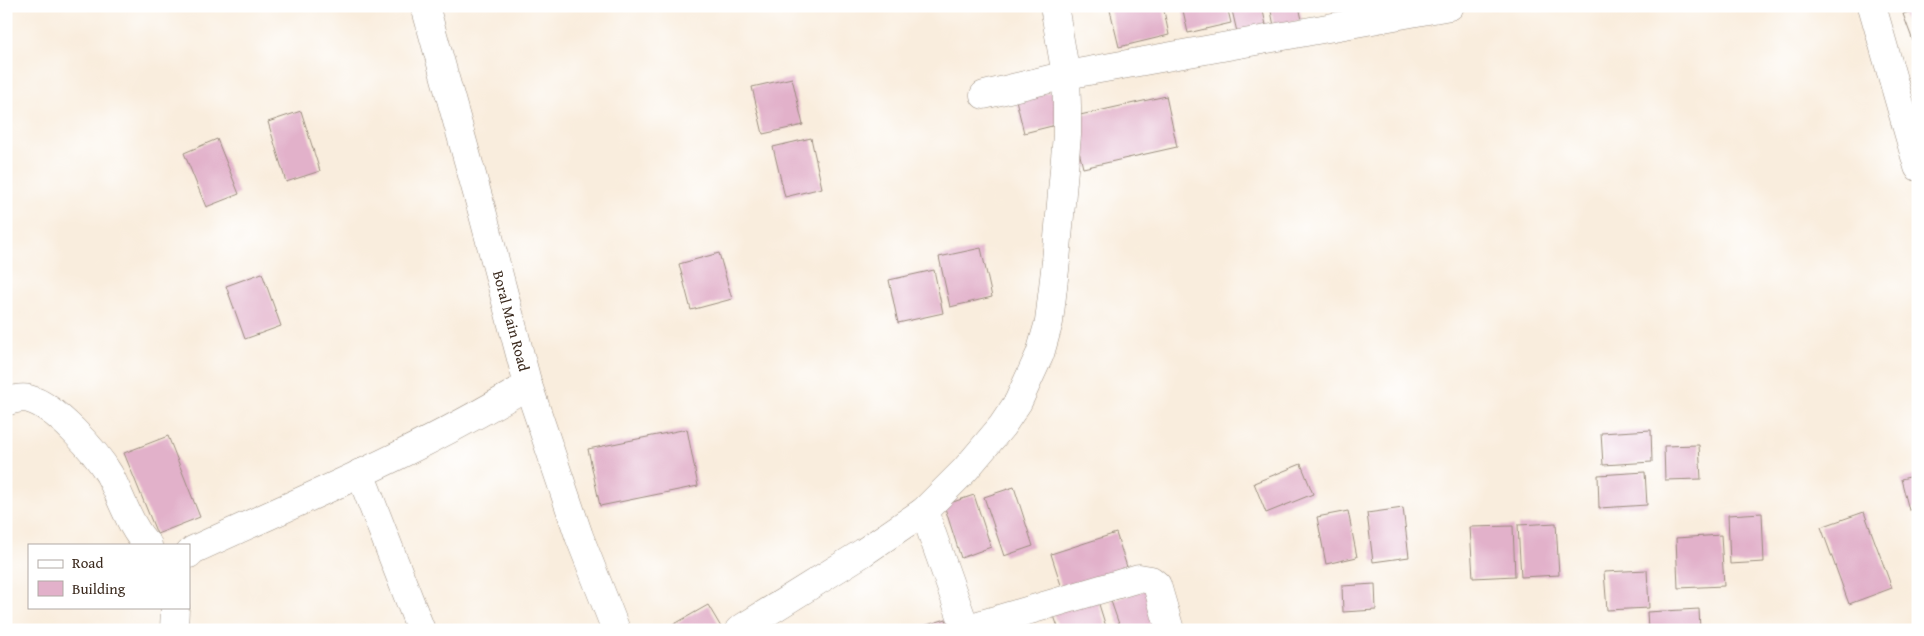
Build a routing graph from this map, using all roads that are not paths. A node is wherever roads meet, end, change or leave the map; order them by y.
1 (425, 6) edge
2 (1054, 6) edge
3 (1450, 6) edge
4 (1872, 6) edge
5 (1066, 75) junction
6 (984, 95) dead end
7 (1918, 167) edge
8 (528, 385) junction
9 (6, 402) edge
10 (360, 473) junction
11 (924, 512) junction
12 (147, 544) edge
13 (190, 553) edge
14 (175, 608) edge
15 (966, 629) edge
16 (174, 630) edge
17 (421, 630) edge
18 (616, 630) edge
19 (739, 630) edge
20 (1170, 630) edge

1 - 8 street, Boral Main Road
2 - 5 street
3 - 5 street
4 - 7 street
5 - 6 street
5 - 11 street
8 - 10 street
8 - 18 street, Boral Main Road
9 - 12 street
10 - 13 street
10 - 17 street
11 - 15 street
11 - 19 street
14 - 16 street
15 - 20 street

